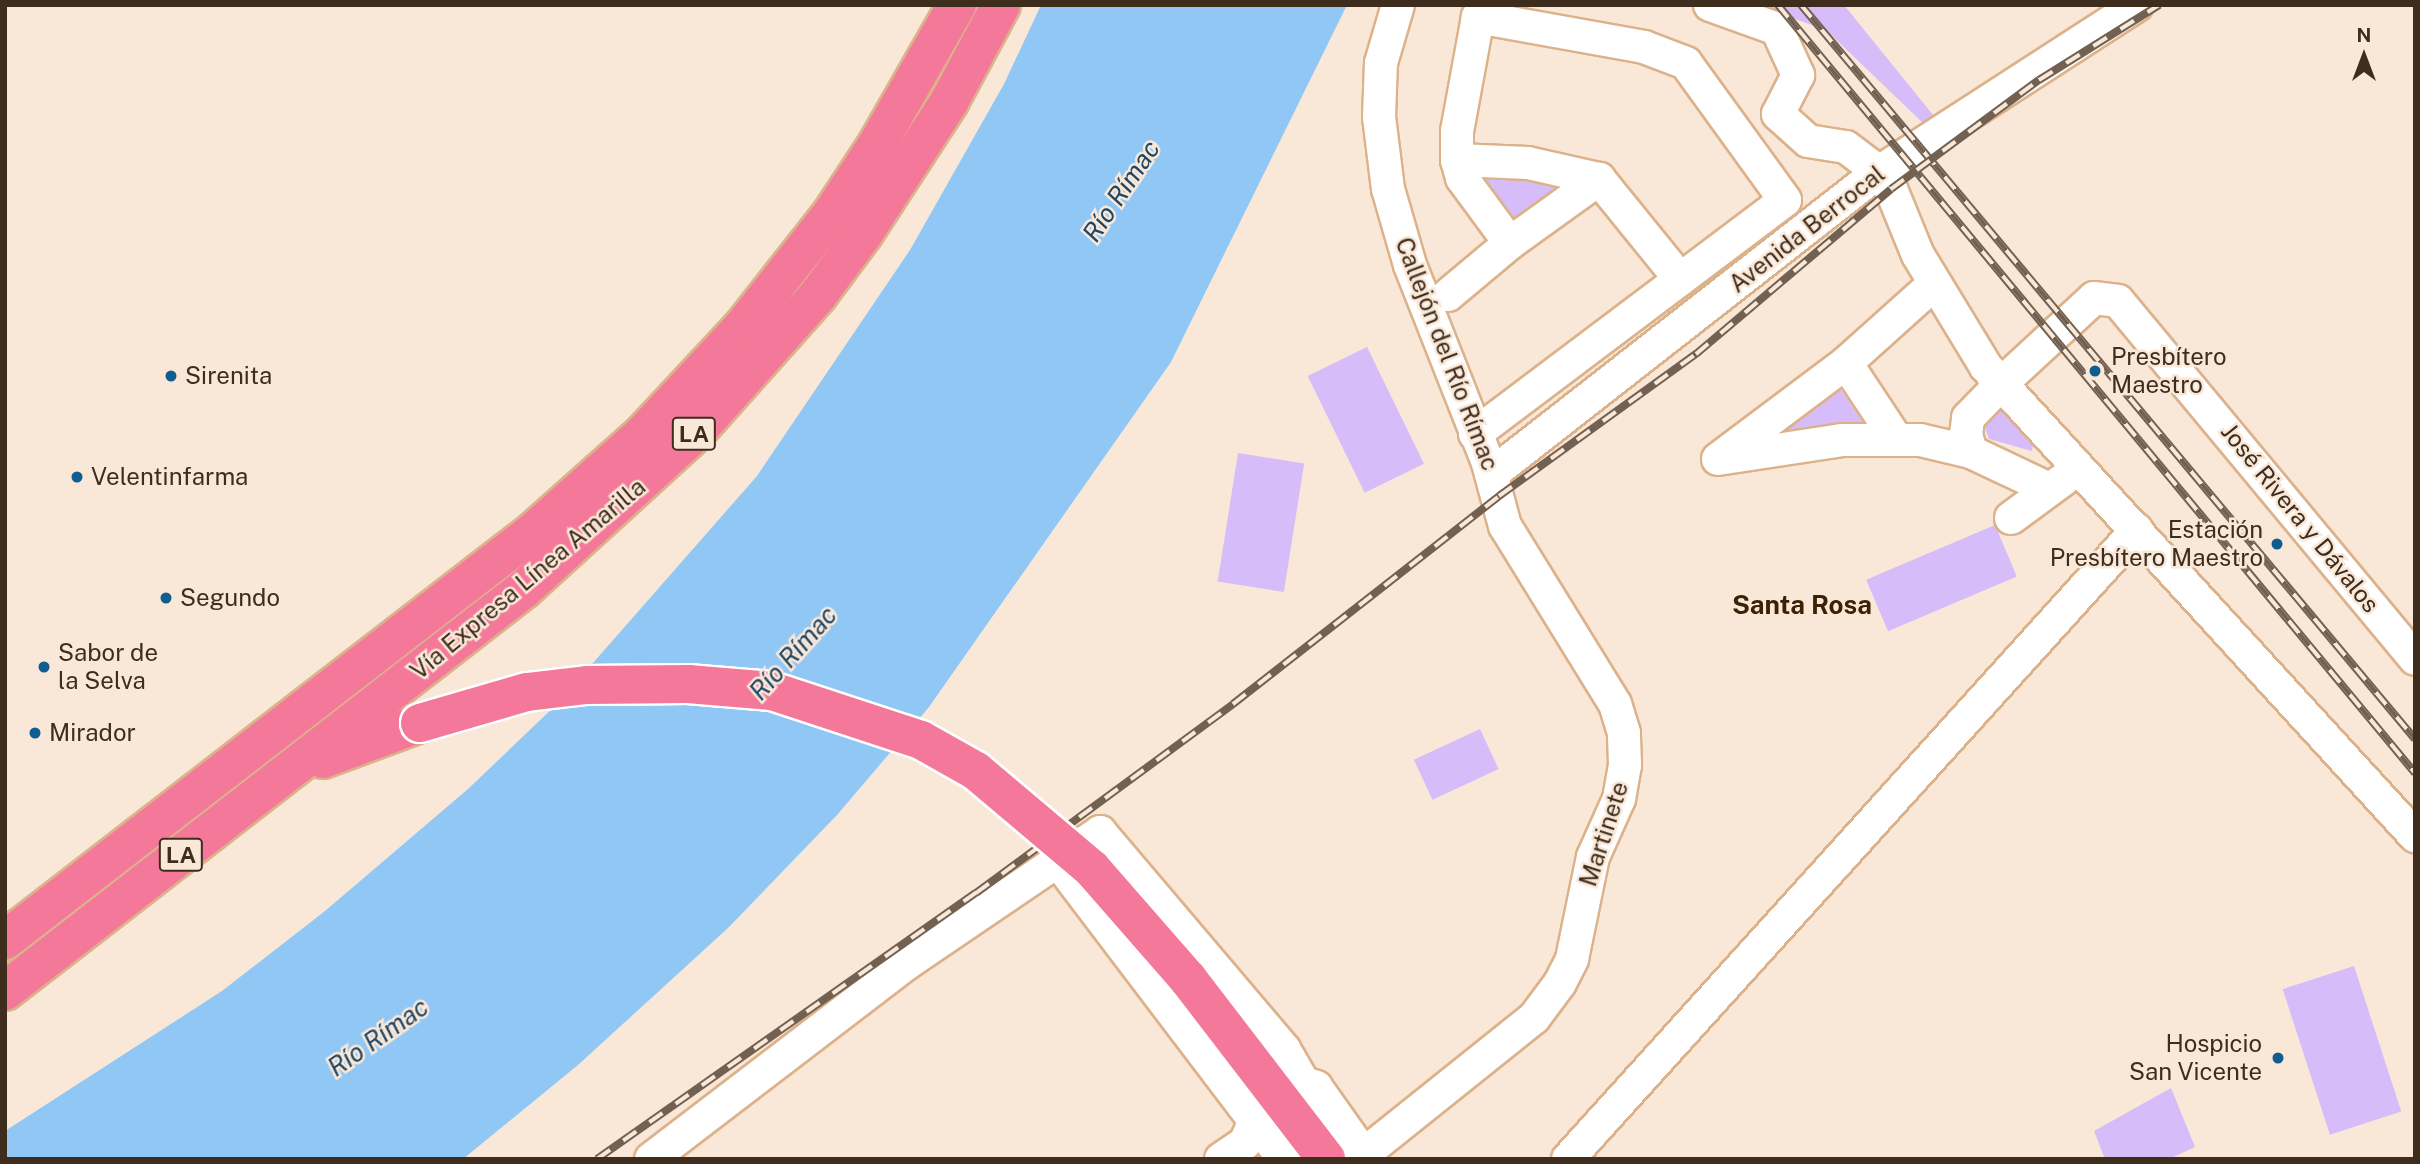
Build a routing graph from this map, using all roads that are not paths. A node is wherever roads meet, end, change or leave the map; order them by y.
1 (957, 5) edge
2 (1000, 5) edge
3 (1398, 5) edge
4 (1710, 5) edge
5 (2137, 5) edge
6 (1457, 160) junction
7 (1879, 172) junction
8 (1599, 179) junction
9 (1510, 243) junction
10 (1680, 279) junction
11 (1934, 284) junction
12 (1448, 295) dead end
13 (1846, 363) junction
14 (2002, 383) junction
15 (1475, 434) junction
16 (1897, 440) junction
17 (1971, 452) junction
18 (2085, 473) junction
19 (1495, 485) junction
20 (2047, 488) junction
21 (2011, 518) dead end
22 (2137, 530) junction
23 (2415, 659) edge
24 (288, 772) junction
25 (2415, 836) edge
26 (1056, 859) junction
27 (5, 940) edge
28 (5, 991) edge
29 (1304, 1083) junction
30 (1254, 1117) junction
31 (1366, 1156) edge
32 (651, 1159) edge
33 (1221, 1159) edge
34 (1284, 1159) edge
35 (1326, 1159) edge
36 (1568, 1159) edge

1 - 27 highway, Vía Expresa Línea Amarilla / LA
2 - 24 highway, Vía Expresa Línea Amarilla / LA
3 - 15 street, Callejón del Río Rímac
4 - 7 street
5 - 7 street, Avenida Berrocal
6 - 8 street
6 - 9 street
6 - 10 street
7 - 11 street
7 - 19 street, Avenida Berrocal
8 - 9 street
8 - 10 street
9 - 12 street
10 - 15 street
11 - 13 street
11 - 14 street
13 - 16 street
13 - 16 street
14 - 17 street, José Rivera y Dávalos
14 - 18 street
14 - 23 street, José Rivera y Dávalos
15 - 19 street, Callejón del Río Rímac
16 - 17 street
17 - 20 street
18 - 20 street
18 - 22 street
19 - 31 street, Martinete
20 - 21 street
22 - 25 street
22 - 36 street
24 - 28 highway, Vía Expresa Línea Amarilla / LA
24 - 35 highway, bridge
26 - 29 street
26 - 30 street
26 - 32 street
29 - 30 street
29 - 31 street
30 - 33 street
30 - 34 street

